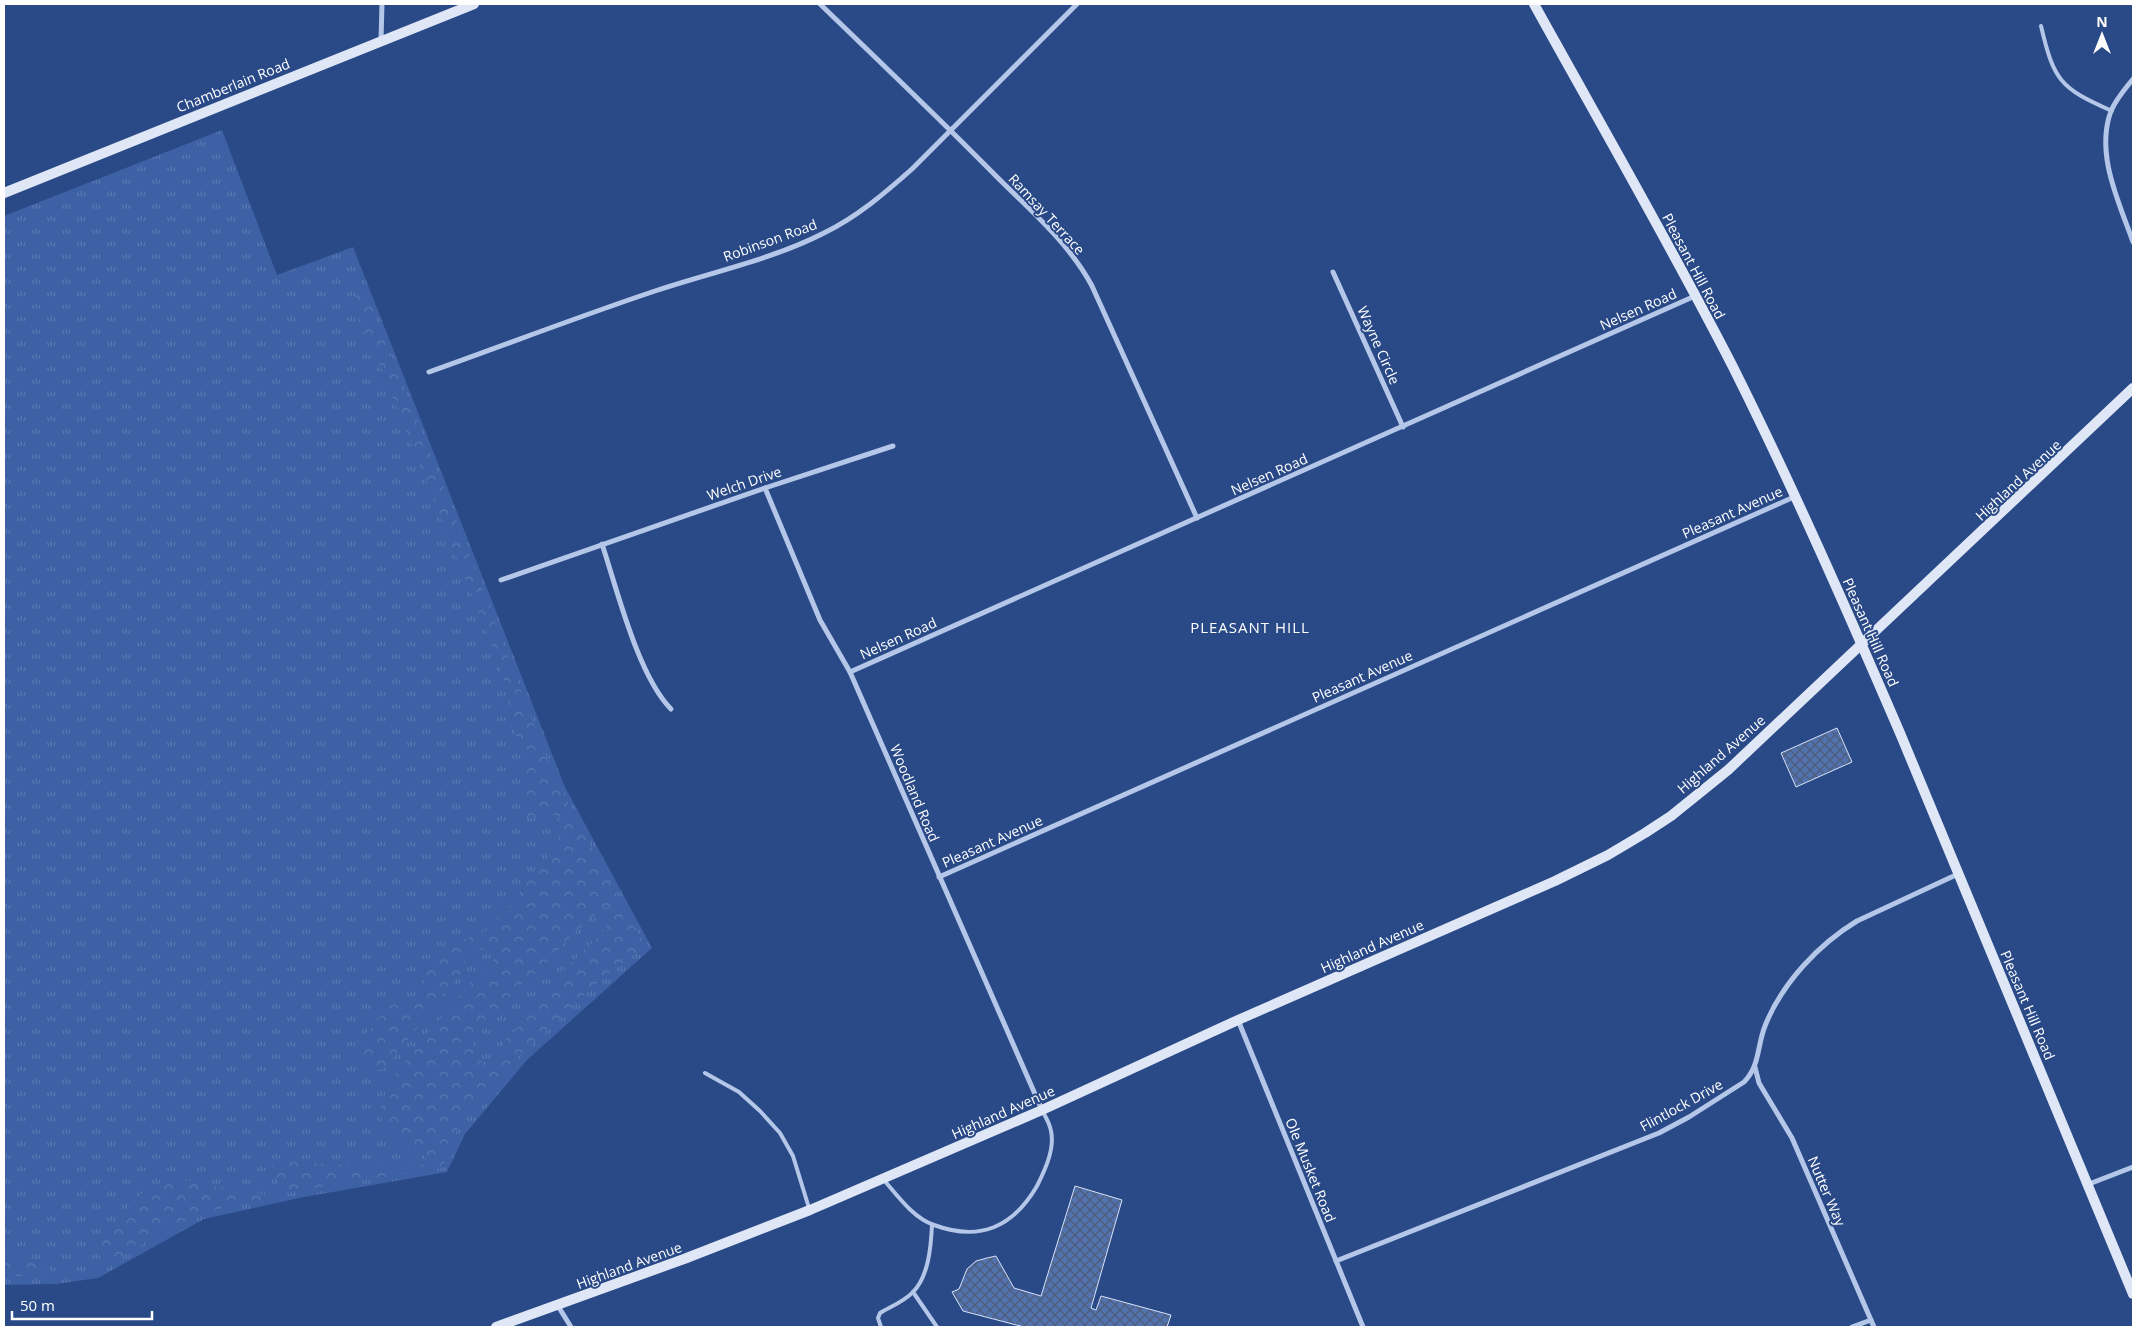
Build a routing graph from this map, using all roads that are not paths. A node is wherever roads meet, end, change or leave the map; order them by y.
1 (382, 4) edge
2 (474, 4) edge
3 (820, 4) edge
4 (1077, 4) edge
5 (1534, 4) edge
6 (2041, 26) dead end
7 (381, 41) junction
8 (2133, 79) edge
9 (2112, 110) junction
10 (951, 130) junction
11 (4, 193) edge
12 (2133, 242) edge
13 (1334, 272) dead end
14 (1695, 296) junction
15 (429, 372) dead end
16 (2133, 388) edge
17 (1403, 427) junction
18 (893, 446) dead end
19 (765, 488) junction
20 (1794, 496) junction
21 (1197, 518) junction
22 (602, 544) junction
23 (501, 580) dead end
24 (1863, 646) junction
25 (850, 672) junction
26 (671, 709) dead end
27 (1958, 874) junction
28 (939, 877) junction
29 (1238, 1020) junction
30 (1755, 1067) junction
31 (705, 1073) dead end
32 (1042, 1110) junction
33 (2133, 1167) edge
34 (883, 1179) junction
35 (2088, 1184) junction
36 (810, 1210) junction
37 (932, 1225) junction
38 (1336, 1262) junction
39 (913, 1292) junction
40 (2133, 1294) edge
41 (558, 1306) junction
42 (1871, 1320) junction
43 (496, 1327) edge
44 (571, 1327) edge
45 (881, 1327) edge
46 (937, 1327) edge
47 (1363, 1327) edge
48 (1852, 1327) edge
49 (1874, 1327) edge

1 - 7 street
2 - 7 street, Chamberlain Road
3 - 10 street, Ramsay Terrace
4 - 10 street, Robinson Road
5 - 14 street, Pleasant Hill Road
6 - 9 lane
7 - 11 street, Chamberlain Road
8 - 9 street
9 - 12 street
10 - 15 street, Robinson Road
10 - 21 street, Ramsay Terrace
13 - 17 street, Wayne Circle
14 - 17 street, Nelsen Road
14 - 20 street, Pleasant Hill Road
16 - 24 street, Highland Avenue
17 - 21 street, Nelsen Road
18 - 19 street, Welch Drive
19 - 22 street, Welch Drive
19 - 25 street, Woodland Road
20 - 24 street, Pleasant Hill Road
20 - 28 street, Pleasant Avenue
21 - 25 street, Nelsen Road
22 - 23 street, Welch Drive
22 - 26 street
24 - 27 street, Pleasant Hill Road
24 - 29 street, Highland Avenue
25 - 28 street, Woodland Road
27 - 30 street
27 - 35 street, Pleasant Hill Road
28 - 32 street, Woodland Road
29 - 32 street, Highland Avenue
29 - 38 street, Ole Musket Road
30 - 38 street, Flintlock Drive
30 - 42 street, Nutter Way
31 - 36 lane
32 - 34 street, Highland Avenue
32 - 37 lane
33 - 35 street
34 - 36 street, Highland Avenue
34 - 37 lane
35 - 40 street, Pleasant Hill Road
36 - 41 street, Highland Avenue
37 - 39 lane
38 - 47 street, Ole Musket Road
39 - 45 lane
39 - 46 lane
41 - 43 street, Highland Avenue
41 - 44 street
42 - 48 street
42 - 49 street, Nutter Way

